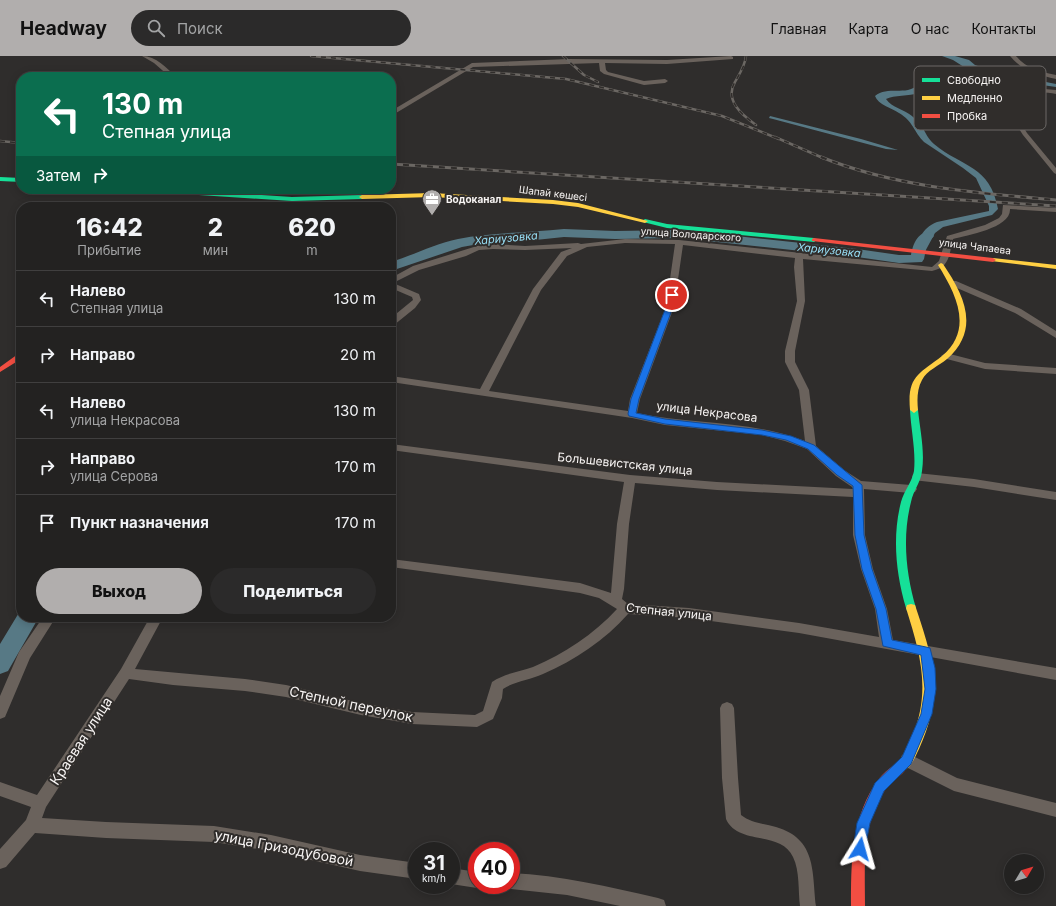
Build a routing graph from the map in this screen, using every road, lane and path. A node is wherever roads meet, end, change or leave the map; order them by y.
1 (145, 56) edge
2 (1013, 56) edge
3 (731, 58) dead end
4 (602, 62) junction
5 (1023, 66) edge
6 (167, 72) edge
7 (1046, 75) edge
8 (1056, 77) edge
9 (665, 81) dead end
10 (1046, 90) edge
11 (1056, 92) edge
12 (396, 111) edge
13 (1023, 130) edge
14 (1056, 172) edge
15 (0, 179) edge
16 (16, 180) edge
17 (16, 181) edge
18 (0, 190) edge
19 (208, 194) edge
20 (250, 197) junction
21 (244, 202) edge
22 (1056, 210) edge
23 (680, 242) junction
24 (585, 245) junction
25 (892, 248) joint
26 (947, 254) junction
27 (799, 256) junction
28 (941, 265) junction
29 (1056, 267) edge
30 (396, 278) edge
31 (953, 282) junction
32 (396, 287) edge
33 (396, 317) edge
34 (1056, 335) edge
35 (946, 356) junction
36 (16, 359) edge
37 (0, 370) edge
38 (1056, 371) edge
39 (396, 380) edge
40 (483, 393) junction
41 (632, 414) junction
42 (811, 447) junction
43 (396, 448) edge
44 (917, 477) junction
45 (630, 480) junction
46 (858, 489) junction
47 (911, 489) junction
48 (1056, 496) edge
49 (396, 564) edge
50 (620, 605) junction
51 (47, 622) edge
52 (154, 622) edge
53 (887, 643) junction
54 (926, 652) junction
55 (126, 673) junction
56 (1056, 674) edge
57 (727, 708) dead end
58 (0, 713) edge
59 (907, 760) junction
60 (0, 789) edge
61 (40, 803) junction
62 (1056, 810) edge
63 (32, 825) junction
64 (0, 861) edge
65 (408, 871) edge
66 (520, 881) edge
67 (658, 906) edge
68 (808, 906) edge
69 (858, 906) edge

1 - 6 street
2 - 5 street
3 - 4 street
4 - 9 street
4 - 12 street
7 - 8 street
10 - 11 street
13 - 14 street
15 - 16 street
17 - 18 street
19 - 20 street, Шапай көшесі
20 - 21 street
20 - 25 street, Шапай көшесі
22 - 26 street
23 - 24 street, улица Володарского
23 - 27 street, улица Володарского
23 - 41 street
24 - 30 street
24 - 40 street, улица Володарского
25 - 26 street, улица Чапаева
26 - 28 street
26 - 29 street, улица Чапаева
27 - 28 street, улица Володарского
27 - 42 street
28 - 31 street
31 - 34 street
31 - 35 street
32 - 33 street
35 - 38 street
35 - 44 street
36 - 37 street
39 - 40 street, улица Некрасова
40 - 41 street, улица Некрасова
41 - 42 street, улица Некрасова
42 - 46 street, улица Некрасова
43 - 45 street, Большевистская улица
44 - 47 street
44 - 48 street
45 - 46 street, Большевистская улица
45 - 50 street
46 - 47 street, улица Некрасова
46 - 53 street
47 - 54 street
49 - 50 street, Степная улица
50 - 53 street, Степная улица
50 - 55 street, Степной переулок
51 - 58 street
52 - 55 street, Краевая улица
53 - 54 street, Степная улица
54 - 56 street, Степная улица
54 - 59 street
55 - 61 street, Краевая улица
57 - 68 street
59 - 62 street
59 - 69 street
60 - 61 street
61 - 63 street, Краевая улица
63 - 64 street, Краевая улица
63 - 65 street, улица Гризодубовой
66 - 67 street

